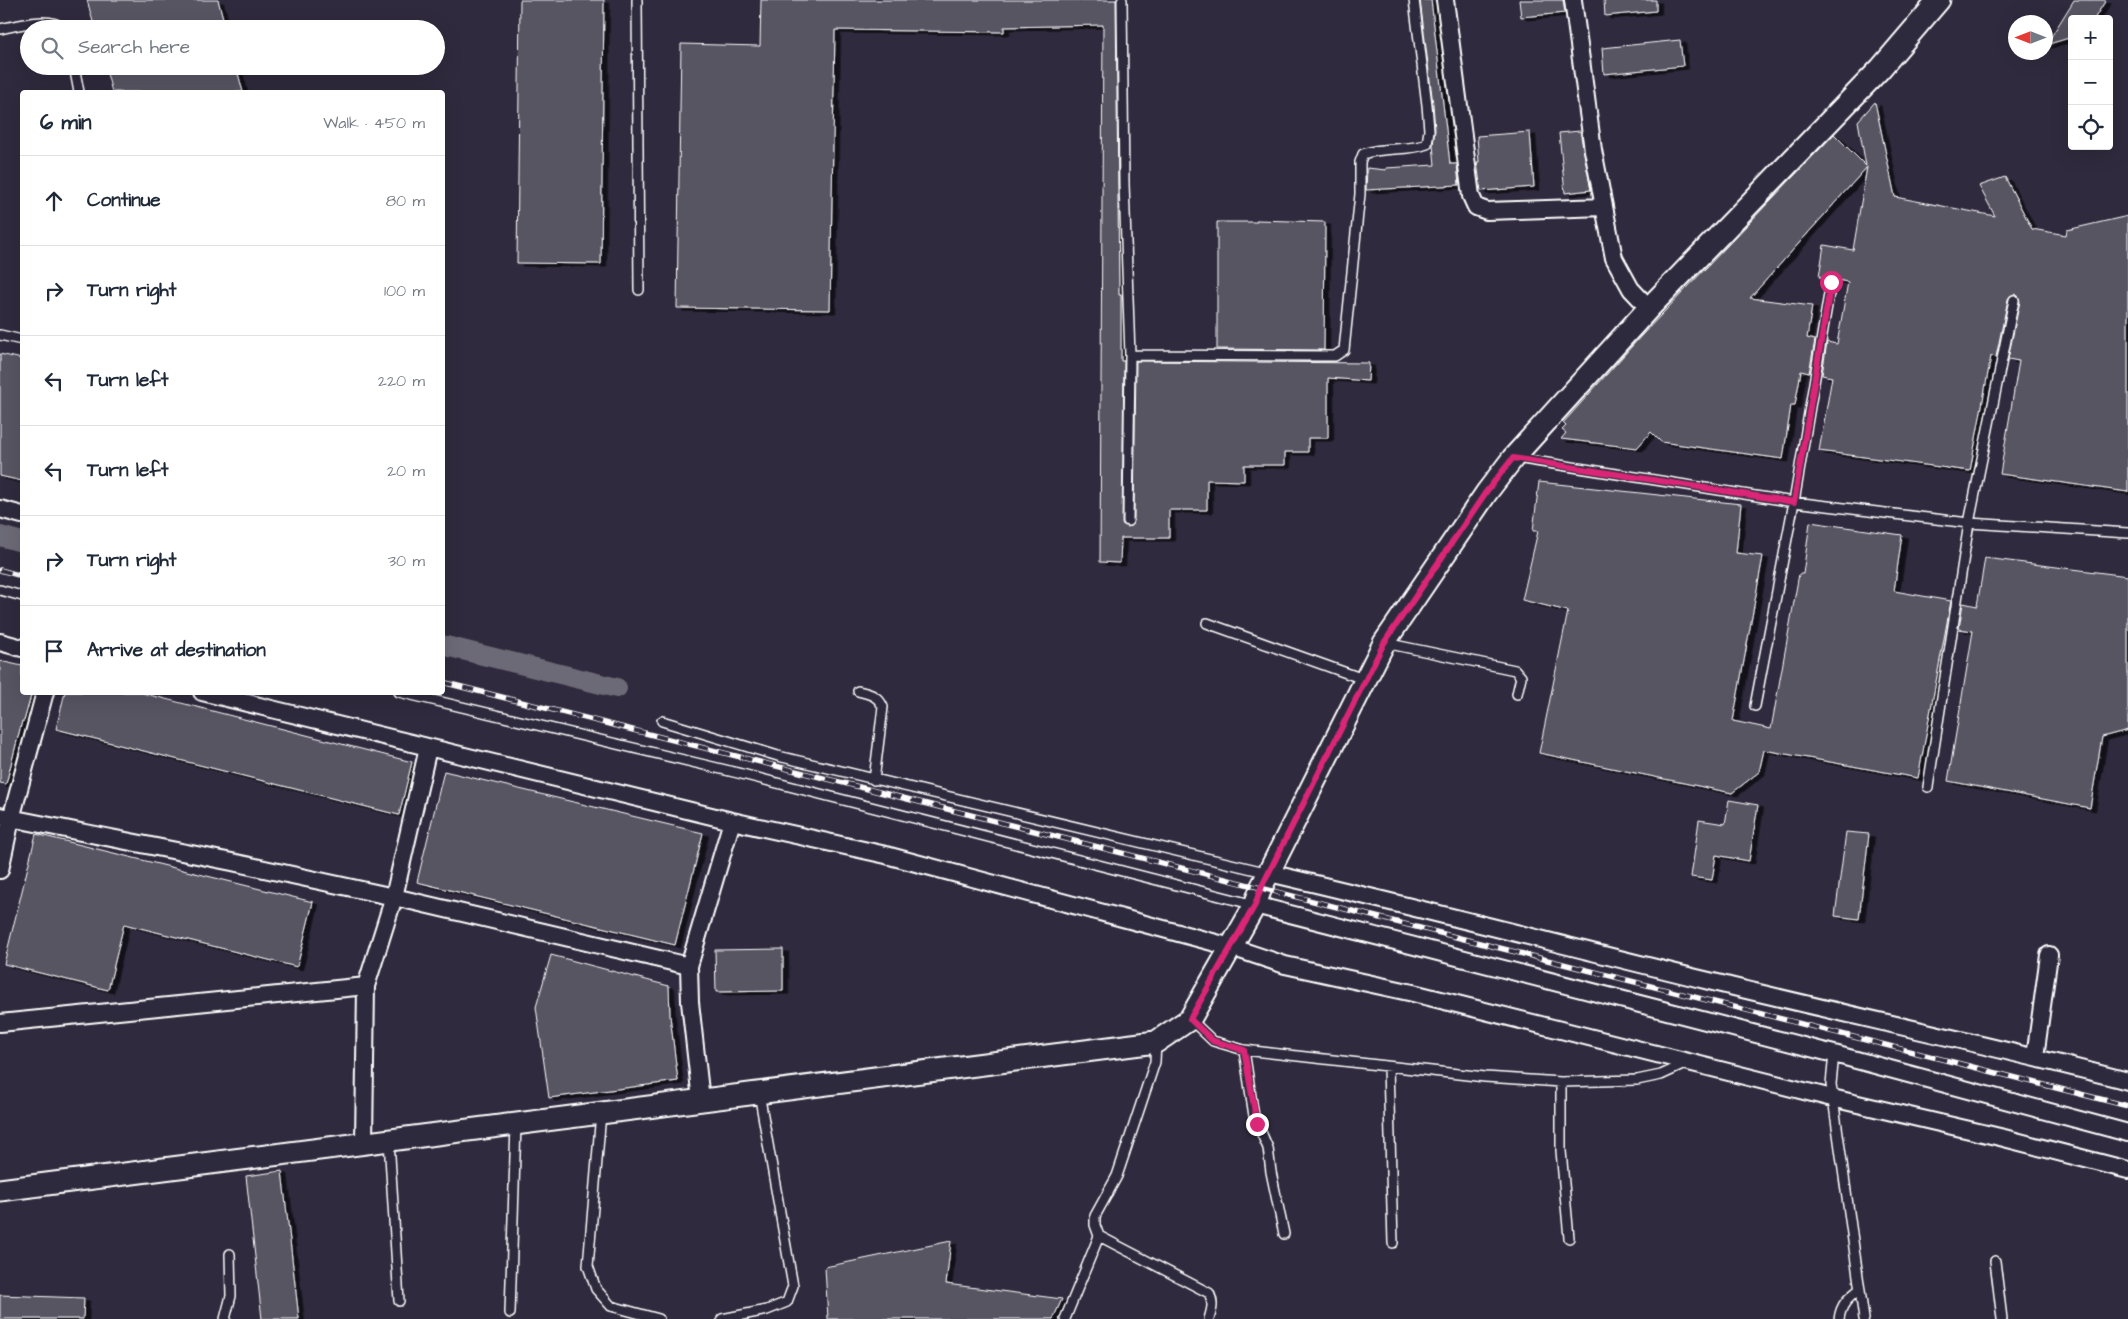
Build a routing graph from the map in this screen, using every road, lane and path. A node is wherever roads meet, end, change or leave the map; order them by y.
1 (637, 0) edge
2 (1122, 0) edge
3 (1414, 0) edge
4 (1445, 0) edge
5 (1573, 0) edge
6 (1939, 0) edge
7 (20, 26) edge
8 (0, 29) edge
9 (76, 75) edge
10 (79, 90) edge
11 (1604, 207) junction
12 (1831, 282) dead end
13 (639, 290) dead end
14 (2014, 300) dead end
15 (1649, 308) junction
16 (0, 335) edge
17 (20, 340) edge
18 (1130, 355) junction
19 (1513, 458) junction
20 (1794, 502) junction
21 (0, 509) edge
22 (20, 514) edge
23 (1128, 521) dead end
24 (1969, 523) junction
25 (2128, 533) edge
26 (0, 590) edge
27 (20, 595) edge
28 (1207, 624) dead end
29 (0, 642) edge
30 (1384, 643) junction
31 (20, 647) edge
32 (1366, 680) junction
33 (858, 691) dead end
34 (1517, 694) dead end
35 (43, 695) edge
36 (214, 695) edge
37 (411, 695) edge
38 (1755, 706) dead end
39 (662, 721) dead end
40 (428, 748) junction
41 (874, 780) junction
42 (1928, 787) dead end
43 (6, 818) edge
44 (732, 821) junction
45 (0, 870) edge
46 (1269, 873) junction
47 (394, 897) junction
48 (1255, 905) junction
49 (1230, 947) junction
50 (2049, 954) dead end
51 (688, 966) junction
52 (366, 986) junction
53 (1190, 1019) junction
54 (0, 1023) edge
55 (1156, 1042) junction
56 (1244, 1050) junction
57 (2035, 1057) junction
58 (1833, 1060) junction
59 (1689, 1062) junction
60 (1388, 1067) junction
61 (2128, 1081) edge
62 (1561, 1082) junction
63 (1831, 1091) junction
64 (759, 1092) junction
65 (700, 1100) junction
66 (601, 1113) junction
67 (516, 1124) junction
68 (2128, 1133) edge
69 (389, 1140) junction
70 (364, 1143) junction
71 (2128, 1170) edge
72 (0, 1190) edge
73 (1284, 1234) dead end
74 (1099, 1236) junction
75 (1570, 1238) dead end
76 (1393, 1243) dead end
77 (230, 1254) dead end
78 (1995, 1261) dead end
79 (1860, 1289) junction
80 (399, 1301) dead end
81 (510, 1313) dead end
82 (225, 1319) edge
83 (659, 1319) edge
84 (722, 1319) edge
85 (1065, 1319) edge
86 (1209, 1319) edge
87 (1839, 1319) edge
88 (1864, 1319) edge
89 (2002, 1319) edge

1 - 13 lane
2 - 18 lane
3 - 18 lane
4 - 11 street
5 - 11 street
6 - 15 street
7 - 8 lane
9 - 10 lane
11 - 15 street
12 - 20 lane
14 - 24 lane
15 - 19 street
16 - 17 lane
18 - 23 lane
19 - 20 lane
19 - 30 street
20 - 24 lane
20 - 38 lane
21 - 22 street
24 - 25 lane
24 - 42 lane
26 - 27 lane
28 - 32 lane
29 - 31 street
30 - 32 street
30 - 34 lane
32 - 46 street
33 - 41 lane
35 - 43 street
36 - 40 street
37 - 48 lane
39 - 41 lane
40 - 44 street
40 - 47 street
41 - 46 lane
43 - 45 street
43 - 47 street
44 - 49 street
44 - 51 street
46 - 48 street
46 - 57 street
47 - 51 street
47 - 52 street
48 - 49 street
48 - 58 street
49 - 53 street
49 - 59 street
50 - 57 street
51 - 65 street
52 - 54 street
52 - 70 street
53 - 55 street
53 - 56 lane
55 - 64 street
55 - 74 lane
56 - 60 lane
56 - 73 lane
57 - 61 street
58 - 63 lane
58 - 68 street
59 - 62 lane
59 - 63 street
60 - 62 lane
60 - 76 lane
62 - 75 lane
63 - 71 street
63 - 79 lane
64 - 65 street
64 - 84 lane
65 - 66 street
66 - 67 street
66 - 83 lane
67 - 69 street
67 - 81 lane
69 - 70 street
69 - 80 lane
70 - 72 street
74 - 85 lane
74 - 86 lane
77 - 82 lane
78 - 89 lane
79 - 87 lane
79 - 88 lane

